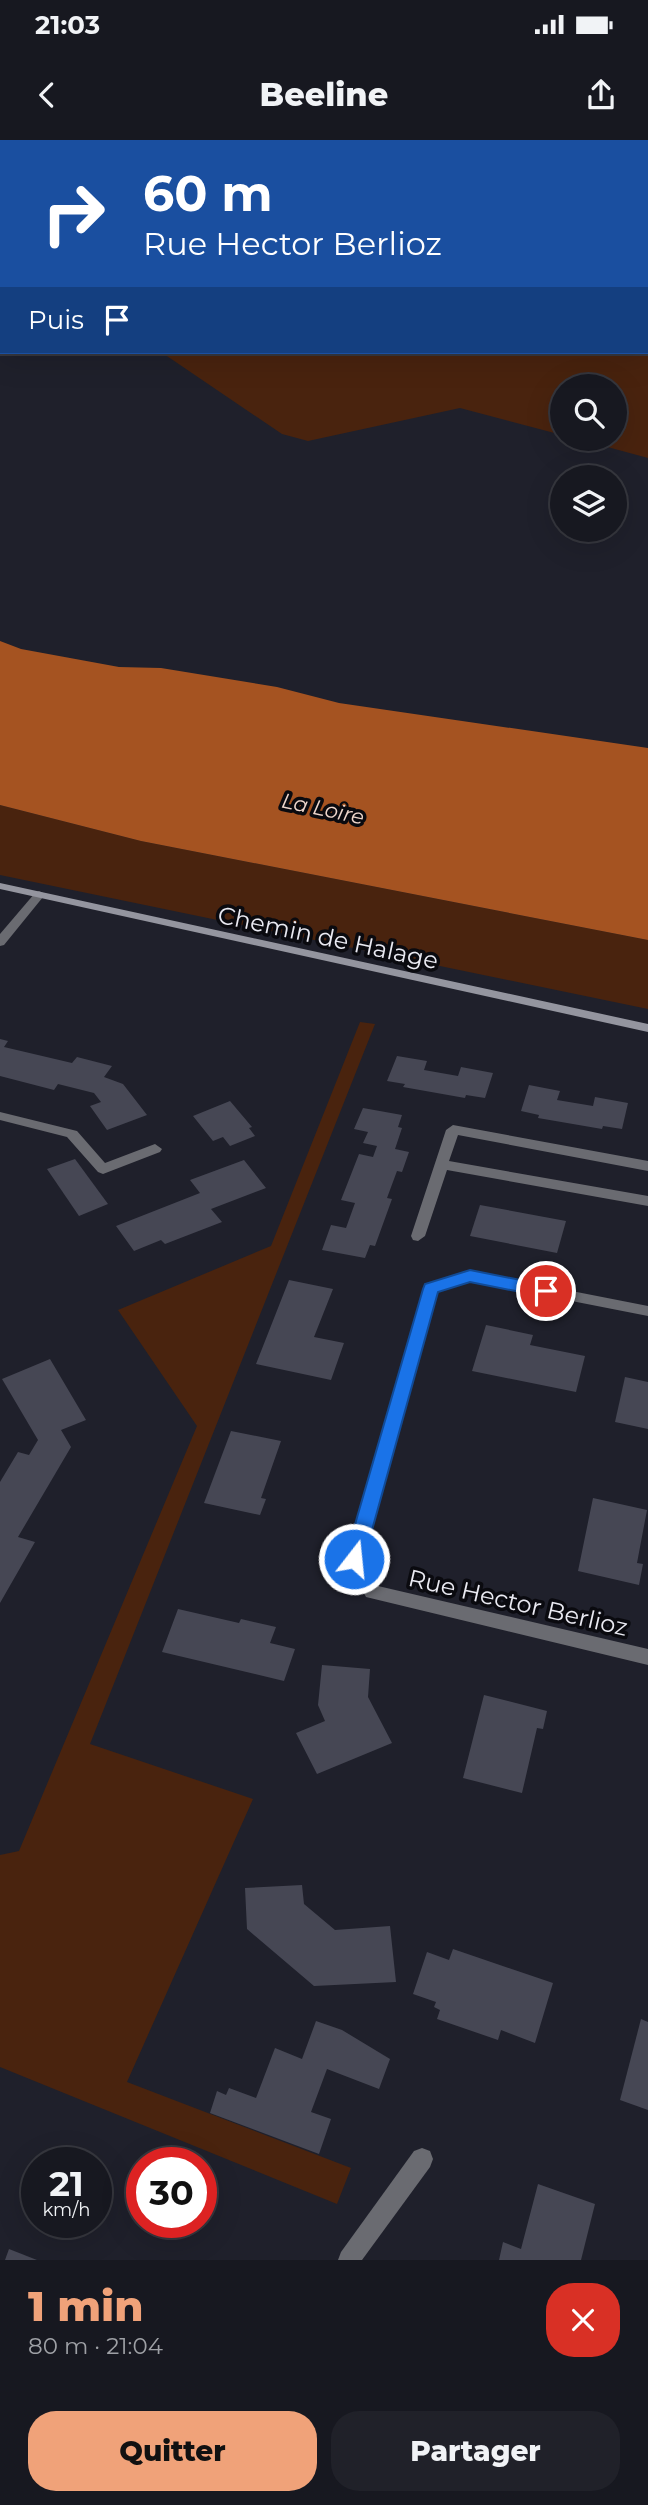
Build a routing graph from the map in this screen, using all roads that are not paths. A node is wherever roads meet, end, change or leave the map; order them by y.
1 (0, 886) edge
2 (39, 895) junction
3 (0, 942) edge
4 (648, 1028) edge
5 (0, 1116) edge
6 (155, 1149) dead end
7 (443, 1165) junction
8 (648, 1166) edge
9 (648, 1201) edge
10 (418, 1236) dead end
11 (648, 1311) edge
12 (648, 1657) edge
13 (422, 2160) dead end
14 (349, 2260) edge

1 - 2 main road, Chemin de Halage
2 - 3 street
2 - 4 main road, Chemin de Halage
5 - 6 street
7 - 8 street
7 - 9 street
7 - 10 street
11 - 12 street, Rue Hector Berlioz
13 - 14 street

